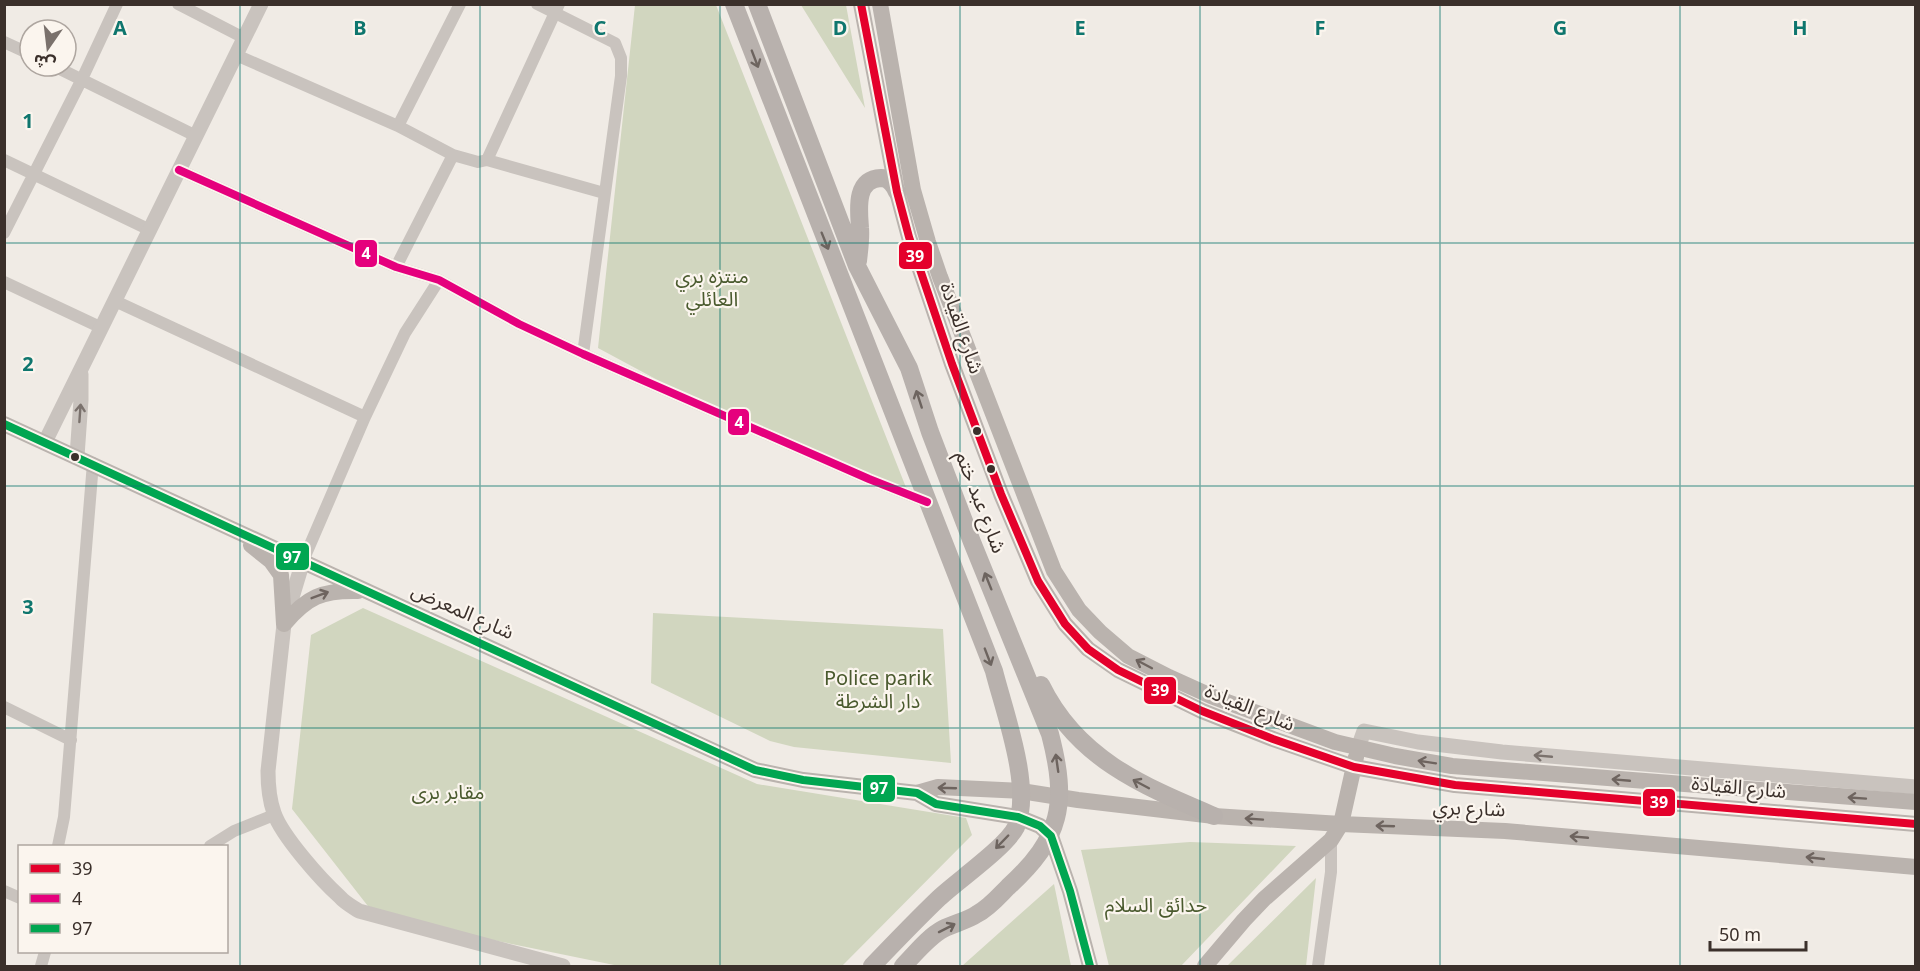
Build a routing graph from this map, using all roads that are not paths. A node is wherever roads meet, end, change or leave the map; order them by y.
1 (117, 4) edge
2 (178, 4) edge
3 (261, 4) edge
4 (460, 4) edge
5 (537, 4) edge
6 (734, 4) edge
7 (757, 4) edge
8 (861, 4) edge
9 (880, 4) edge
10 (557, 9) edge
11 (244, 38) junction
12 (4, 42) edge
13 (18, 48) edge
14 (236, 55) junction
15 (78, 77) edge
16 (82, 79) junction
17 (398, 126) junction
18 (196, 135) junction
19 (453, 155) junction
20 (4, 160) edge
21 (487, 160) junction
22 (179, 170) junction
23 (33, 174) junction
24 (897, 192) junction
25 (604, 193) junction
26 (150, 230) junction
27 (4, 233) edge
28 (857, 266) junction
29 (396, 267) junction
30 (438, 280) junction
31 (4, 282) edge
32 (115, 302) junction
33 (102, 328) junction
34 (583, 354) junction
35 (81, 371) junction
36 (365, 417) junction
37 (4, 424) edge
38 (45, 442) junction
39 (77, 456) junction
40 (93, 463) junction
41 (927, 502) junction
42 (229, 528) junction
43 (303, 561) junction
44 (366, 591) junction
45 (284, 624) junction
46 (1012, 641) junction
47 (4, 707) edge
48 (71, 740) junction
49 (1358, 748) junction
50 (1354, 767) junction
51 (1916, 787) edge
52 (1021, 791) junction
53 (916, 793) junction
54 (1059, 797) junction
55 (1916, 802) edge
56 (274, 815) junction
57 (1214, 816) junction
58 (1018, 817) junction
59 (1341, 824) junction
60 (1916, 824) edge
61 (1051, 836) junction
62 (1331, 840) junction
63 (58, 845) edge
64 (212, 845) edge
65 (1916, 867) edge
66 (4, 891) edge
67 (18, 897) edge
68 (563, 966) edge
69 (872, 966) edge
70 (903, 966) edge
71 (1090, 966) edge
72 (1205, 966) edge
73 (1317, 966) edge

1 - 16 street
2 - 11 street
3 - 11 street
4 - 17 street
5 - 10 street
6 -> 41 main road
7 - 28 main road, شارع عبد ختم
8 - 24 main road, شارع القيادة
49 -> 9 main road, شارع القيادة
10 - 21 street
10 - 25 street
11 - 14 street
12 - 13 street
14 - 17 street
14 - 18 street
15 - 16 street
16 - 18 street
16 - 23 street
17 - 19 street
18 - 22 street
19 - 21 street
19 - 29 street
20 - 23 street
21 - 25 street
22 - 26 street
22 - 29 street
23 - 26 street
23 - 27 street
24 - 28 main road
24 - 50 main road, شارع القيادة
25 - 34 street
26 - 32 street
46 -> 28 main road, شارع عبد ختم
29 - 30 street
30 - 34 street
30 - 36 street
31 - 33 street
32 - 33 street
32 - 36 street
33 - 35 street
34 - 41 street
35 - 38 street
39 -> 35 street
36 - 43 street
37 - 38 main road, شارع المعرض
38 - 39 main road, شارع المعرض
39 - 40 main road, شارع المعرض
40 - 42 main road, شارع المعرض
40 - 48 street
41 -> 52 main road
42 - 43 main road, شارع المعرض
42 - 45 main road
43 - 44 main road, شارع المعرض
43 - 45 street
45 -> 44 main road
44 - 53 main road, شارع المعرض
45 - 56 street
54 -> 46 main road, شارع عبد ختم
57 -> 46 main road
47 - 48 street
48 - 63 street
49 - 50 main road
51 -> 49 street, شارع القيادة
55 -> 49 main road, شارع القيادة
50 - 59 main road
50 - 60 main road, شارع القيادة
52 -> 53 main road, شارع المعرض
52 - 54 main road, شارع بري
52 - 58 main road
53 - 58 main road, شارع المعرض
54 - 57 main road, شارع بري
54 - 61 main road, شارع عبد ختم
56 - 64 street
56 - 68 street
59 -> 57 main road, شارع بري
58 - 61 main road, شارع المعرض
58 -> 69 main road
59 - 62 main road
65 -> 59 main road, شارع بري
70 -> 61 main road, شارع عبد ختم
61 - 71 main road
62 - 72 main road
62 - 73 street
66 - 67 street

